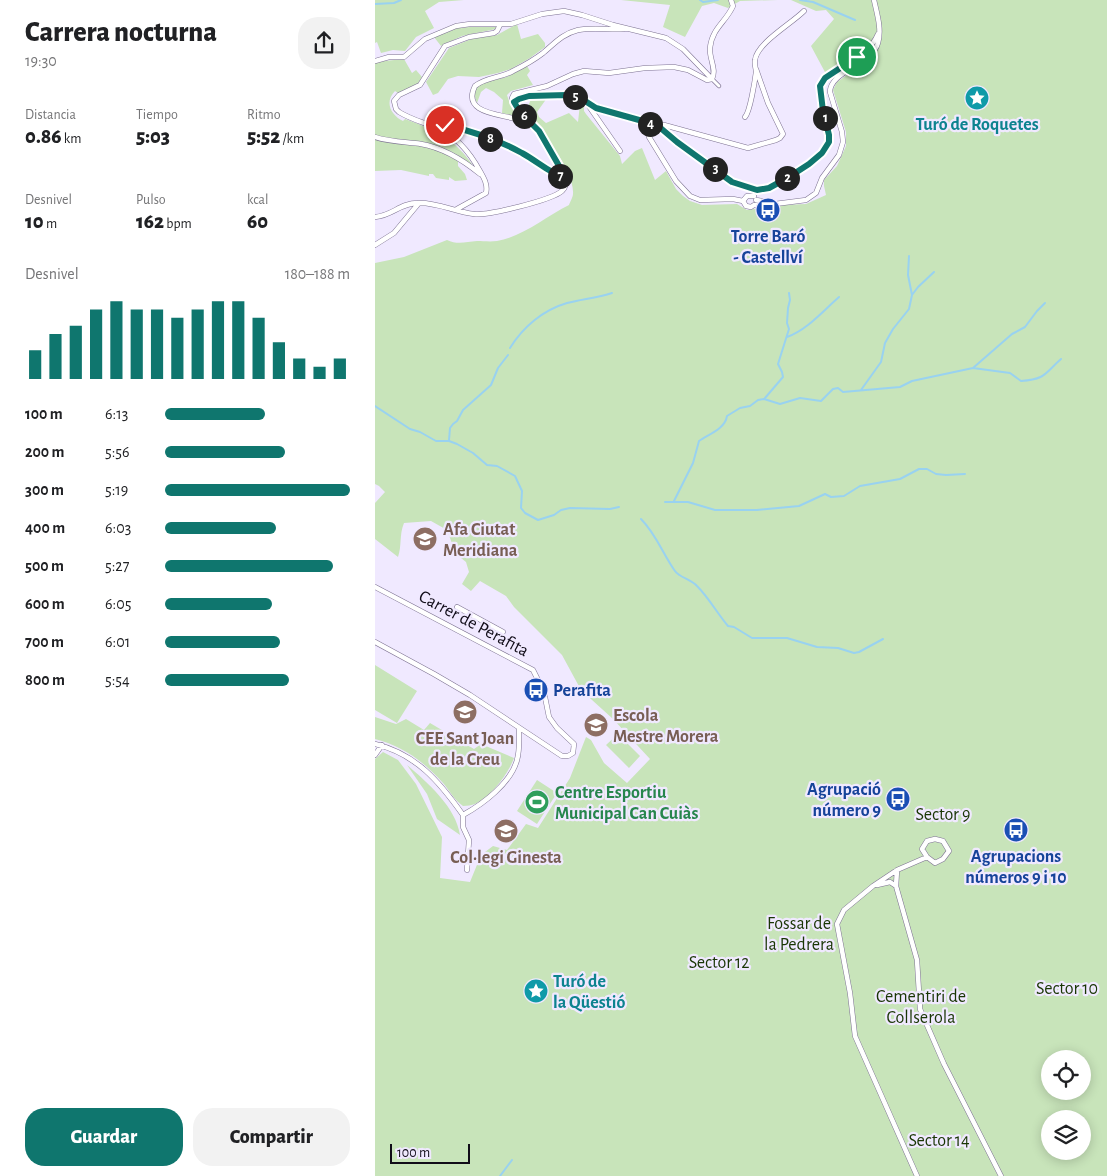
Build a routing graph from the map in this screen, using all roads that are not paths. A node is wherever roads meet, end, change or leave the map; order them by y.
1 (731, 0) edge
2 (874, 0) edge
3 (804, 11) dead end
4 (500, 25) junction
5 (628, 29) junction
6 (878, 34) junction
7 (375, 61) edge
8 (755, 69) junction
9 (712, 79) junction
10 (719, 86) dead end
11 (582, 99) junction
12 (514, 102) junction
13 (745, 116) dead end
14 (645, 123) junction
15 (657, 125) junction
16 (436, 128) junction
17 (539, 131) junction
18 (375, 137) edge
19 (620, 151) dead end
20 (483, 177) junction
21 (566, 178) junction
22 (757, 190) junction
23 (743, 200) junction
24 (755, 201) junction
25 (419, 203) junction
26 (457, 209) junction
27 (375, 217) edge
28 (375, 245) edge
29 (375, 587) edge
30 (457, 607) dead end
31 (503, 632) dead end
32 (375, 642) edge
33 (519, 728) junction
34 (375, 744) edge
35 (382, 745) junction
36 (375, 755) edge
37 (463, 815) junction
38 (927, 857) junction
39 (467, 870) dead end
40 (897, 870) junction
41 (873, 886) junction
42 (896, 886) junction
43 (917, 1176) edge
44 (1001, 1176) edge

1 - 9 street
2 - 6 street
3 - 8 street
4 - 5 street
4 - 7 street
4 - 16 street
5 - 9 street
5 - 17 street
6 - 22 street
6 - 24 street
8 - 13 street
8 - 15 street
9 - 10 street
9 - 12 street
11 - 12 street
11 - 14 street
11 - 19 street
12 - 17 street
14 - 15 street
14 - 23 street
15 - 22 street
16 - 20 street
16 - 21 street
17 - 21 street
18 - 20 street
20 - 26 street
21 - 26 street
22 - 24 street
23 - 24 street
23 - 24 street
25 - 26 street
25 - 27 street
25 - 28 street
29 - 33 street, Carrer de Perafita
30 - 31 street, Carrer de Perafita
32 - 33 street
33 - 37 street
34 - 35 street
35 - 36 street
35 - 37 street
37 - 39 street
38 - 38 street
38 - 40 street
40 - 41 street
40 - 42 street
41 - 42 street
41 - 43 street
42 - 44 street

